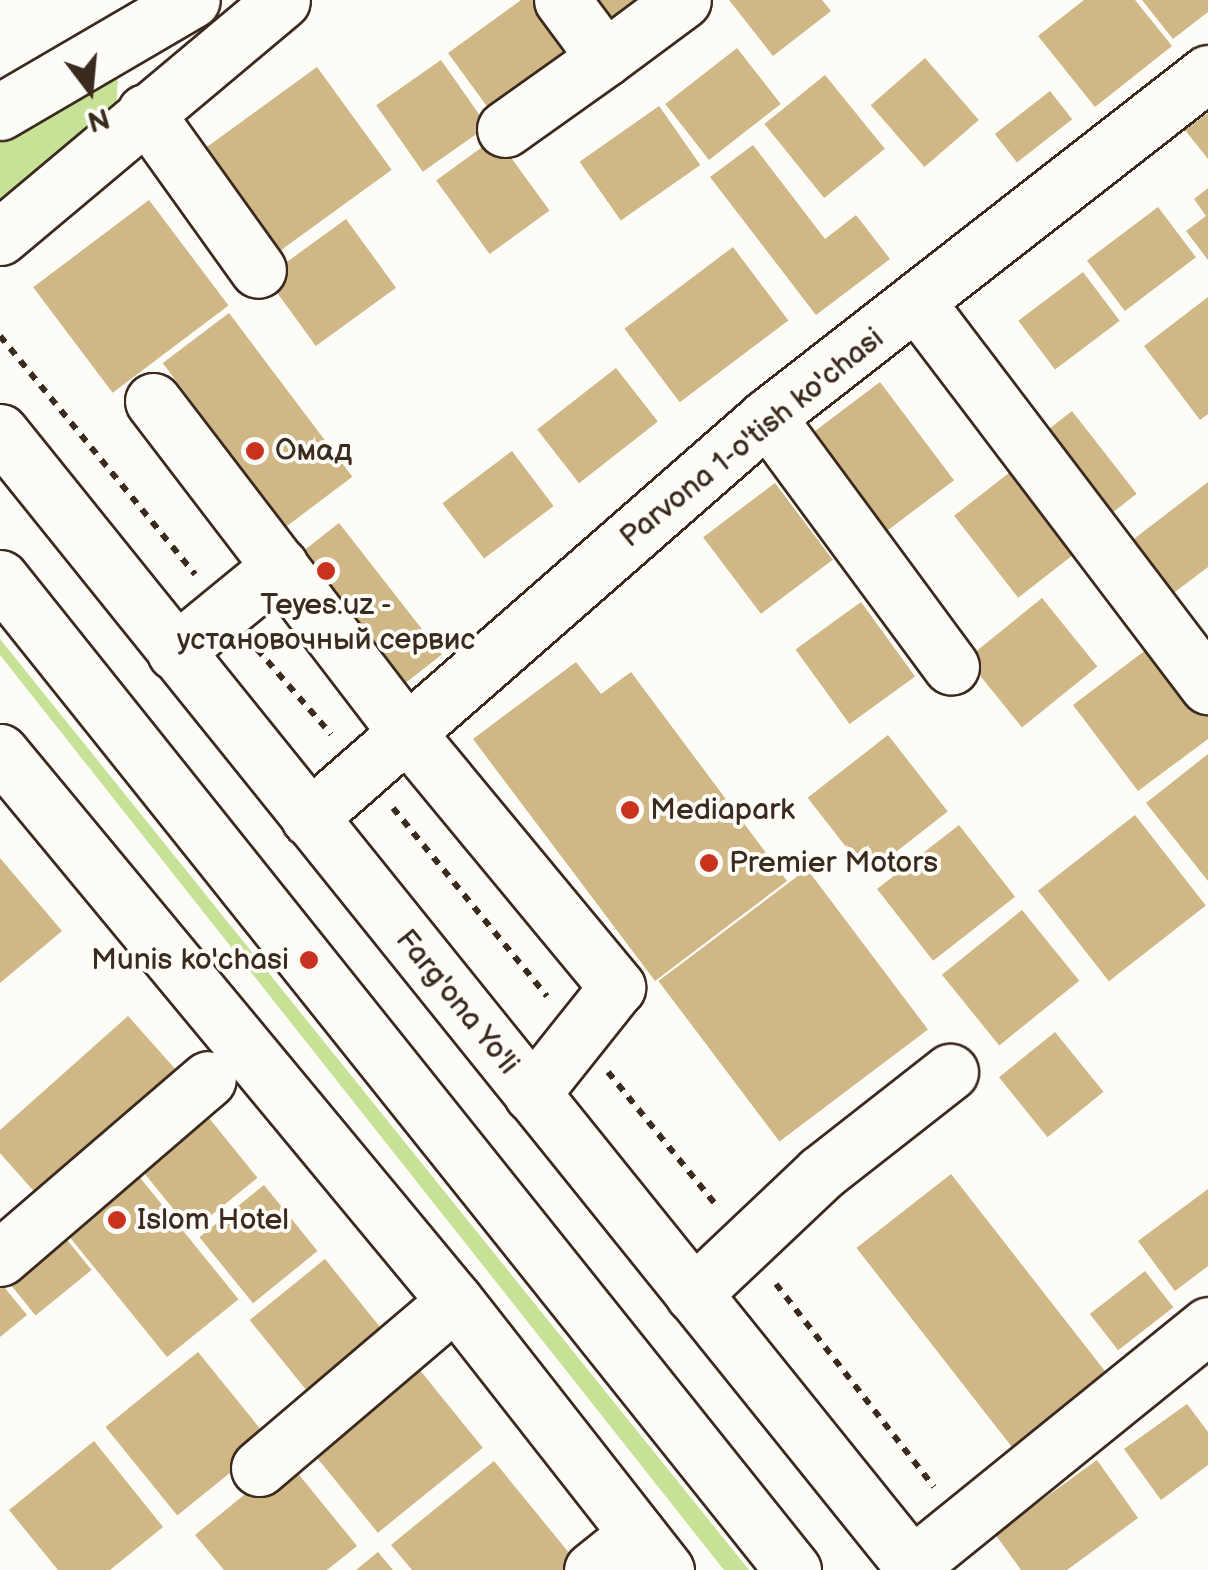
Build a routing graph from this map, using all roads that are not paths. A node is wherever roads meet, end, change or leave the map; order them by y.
1 (192, 0) edge
2 (282, 0) edge
3 (562, 0) edge
4 (683, 0) edge
5 (605, 58) junction
6 (1206, 77) edge
7 (0, 112) edge
8 (145, 112) junction
9 (505, 130) dead end
10 (0, 237) edge
11 (258, 270) dead end
12 (918, 304) junction
13 (153, 401) dead end
14 (768, 417) junction
15 (0, 432) edge
16 (280, 566) junction
17 (0, 578) edge
18 (176, 652) junction
19 (951, 667) dead end
20 (1208, 686) edge
21 (407, 732) junction
22 (0, 752) edge
23 (308, 818) junction
24 (950, 1072) dead end
25 (208, 1078) dead end
26 (532, 1094) junction
27 (0, 1258) edge
28 (693, 1294) junction
29 (455, 1301) junction
30 (1208, 1325) edge
31 (259, 1468) dead end
32 (651, 1552) edge
33 (914, 1568) edge
34 (592, 1570) edge
35 (793, 1570) edge

1 - 7 street
2 - 8 street
3 - 5 street
4 - 5 street
5 - 9 street
6 - 12 street, Parvona 1-o'tish ko'chasi
8 - 10 street
8 - 11 street
12 - 14 street, Parvona 1-o'tish ko'chasi
12 - 20 street
13 - 16 street
14 - 19 street
14 - 21 street, Parvona 1-o'tish ko'chasi
15 - 18 street, Farg'ona Yo'li
16 - 18 street
16 - 21 street
17 - 35 street
18 - 23 street, Farg'ona Yo'li
21 - 23 street, Parvona 1-o'tish ko'chasi
21 - 26 street
22 - 29 street
23 - 26 street, Farg'ona Yo'li
24 - 28 street
25 - 27 street
26 - 28 street, Farg'ona Yo'li
28 - 33 street, Farg'ona Yo'li
29 - 31 street
29 - 32 street
30 - 33 street
32 - 34 street

